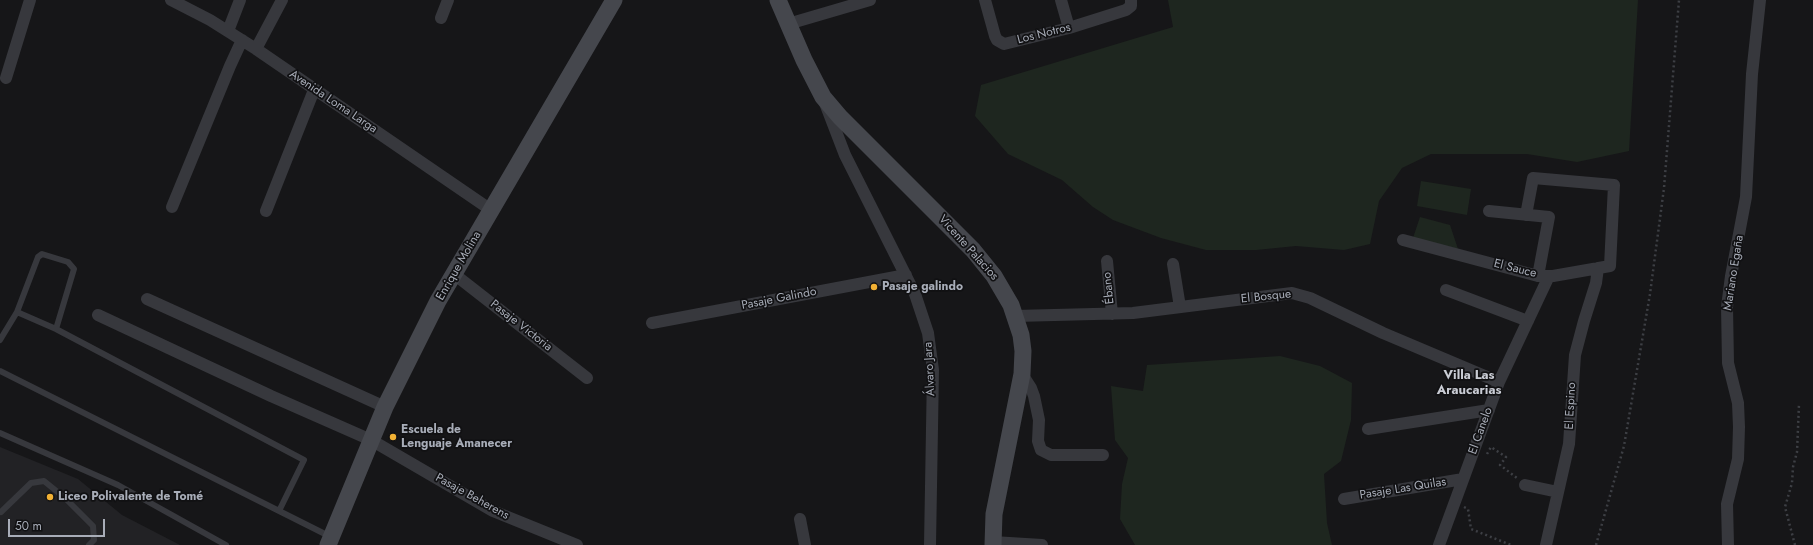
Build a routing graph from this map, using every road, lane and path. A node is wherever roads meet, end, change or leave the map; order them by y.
1 (30, 0) edge
2 (171, 0) edge
3 (240, 0) edge
4 (282, 0) edge
5 (448, 0) edge
6 (614, 0) edge
7 (778, 0) edge
8 (870, 0) edge
9 (985, 0) edge
10 (1061, 0) edge
11 (1679, 0) edge
12 (1760, 0) edge
13 (1131, 3) edge
14 (441, 18) dead end
15 (788, 24) junction
16 (1069, 28) junction
17 (228, 31) junction
18 (242, 40) junction
19 (256, 49) junction
20 (6, 78) dead end
21 (314, 90) junction
22 (823, 97) junction
23 (172, 207) dead end
24 (266, 210) dead end
25 (491, 210) junction
26 (1489, 211) dead end
27 (1526, 215) junction
28 (1403, 240) dead end
29 (1106, 261) dead end
30 (1173, 264) dead end
31 (1598, 268) junction
32 (454, 274) junction
33 (906, 275) junction
34 (1543, 276) junction
35 (1446, 290) dead end
36 (147, 299) dead end
37 (1180, 307) junction
38 (17, 312) junction
39 (1112, 314) junction
40 (98, 315) dead end
41 (1015, 316) junction
42 (1528, 321) junction
43 (652, 323) dead end
44 (56, 329) junction
45 (0, 340) edge
46 (0, 371) edge
47 (1022, 374) junction
48 (587, 378) dead end
49 (1499, 382) junction
50 (1799, 404) dead end
51 (385, 407) junction
52 (1489, 410) junction
53 (1368, 429) dead end
54 (0, 433) edge
55 (371, 440) junction
56 (1474, 453) junction
57 (1104, 455) dead end
58 (1463, 479) junction
59 (1525, 485) joint
60 (1558, 492) junction
61 (1344, 499) dead end
62 (279, 511) junction
63 (1, 512) dead end
64 (1450, 514) junction
65 (800, 519) dead end
66 (329, 541) edge
67 (993, 544) edge
68 (89, 545) edge
69 (226, 545) edge
70 (577, 545) edge
71 (805, 545) edge
72 (930, 545) edge
73 (1042, 545) edge
74 (1439, 545) edge
75 (1512, 545) edge
76 (1546, 545) edge
77 (1596, 545) edge
78 (1728, 545) edge
79 (1794, 545) edge

1 - 20 street
2 - 17 street, Avenida Loma Larga
3 - 17 street
4 - 19 street
5 - 14 street
6 - 25 main road, Enrique Molina
7 - 15 main road, Vicente Palacios
8 - 15 street
9 - 16 street, Los Notros
10 - 16 street
11 - 77 path
12 - 78 street, Mariano Egaña
13 - 16 street, Los Notros
15 - 22 main road, Vicente Palacios
17 - 18 street, Avenida Loma Larga
18 - 19 street, Avenida Loma Larga
18 - 23 street
19 - 21 street, Avenida Loma Larga
21 - 24 street
21 - 25 street, Avenida Loma Larga
22 - 33 street, Álvaro Jara
22 - 41 main road, Vicente Palacios
25 - 32 main road, Enrique Molina
26 - 27 street
27 - 31 street, El Sauce
27 - 34 street, El Canelo
28 - 34 street, El Sauce
29 - 39 street, Ébano
30 - 37 street
31 - 34 street, El Sauce
31 - 60 street, El Espino
32 - 48 street, Pasaje Victoria
32 - 51 main road, Enrique Molina
33 - 43 street, Pasaje Galindo
33 - 72 street, Álvaro Jara
34 - 42 street, El Canelo
35 - 42 street
36 - 51 street
37 - 39 street, El Bosque
37 - 49 street, El Bosque
38 - 44 lane
38 - 44 lane
38 - 45 lane
39 - 41 street, El Bosque
40 - 55 street, Pasaje Beherens
41 - 47 main road, Vicente Palacios
42 - 49 street, El Canelo
44 - 62 lane
46 - 62 lane
47 - 57 street
47 - 67 main road, Vicente Palacios
49 - 52 street, El Canelo
50 - 79 path
51 - 55 main road, Enrique Molina
52 - 53 street
52 - 56 street, El Canelo
54 - 69 lane
55 - 66 main road, Enrique Molina
55 - 70 street, Pasaje Beherens
56 - 58 street, El Canelo
56 - 59 path
58 - 61 street, Pasaje Las Quilas
58 - 64 street, El Canelo
59 - 60 street
60 - 76 street, El Espino
62 - 66 lane
63 - 68 lane
64 - 74 street, El Canelo
64 - 75 path
65 - 71 street
67 - 73 street

